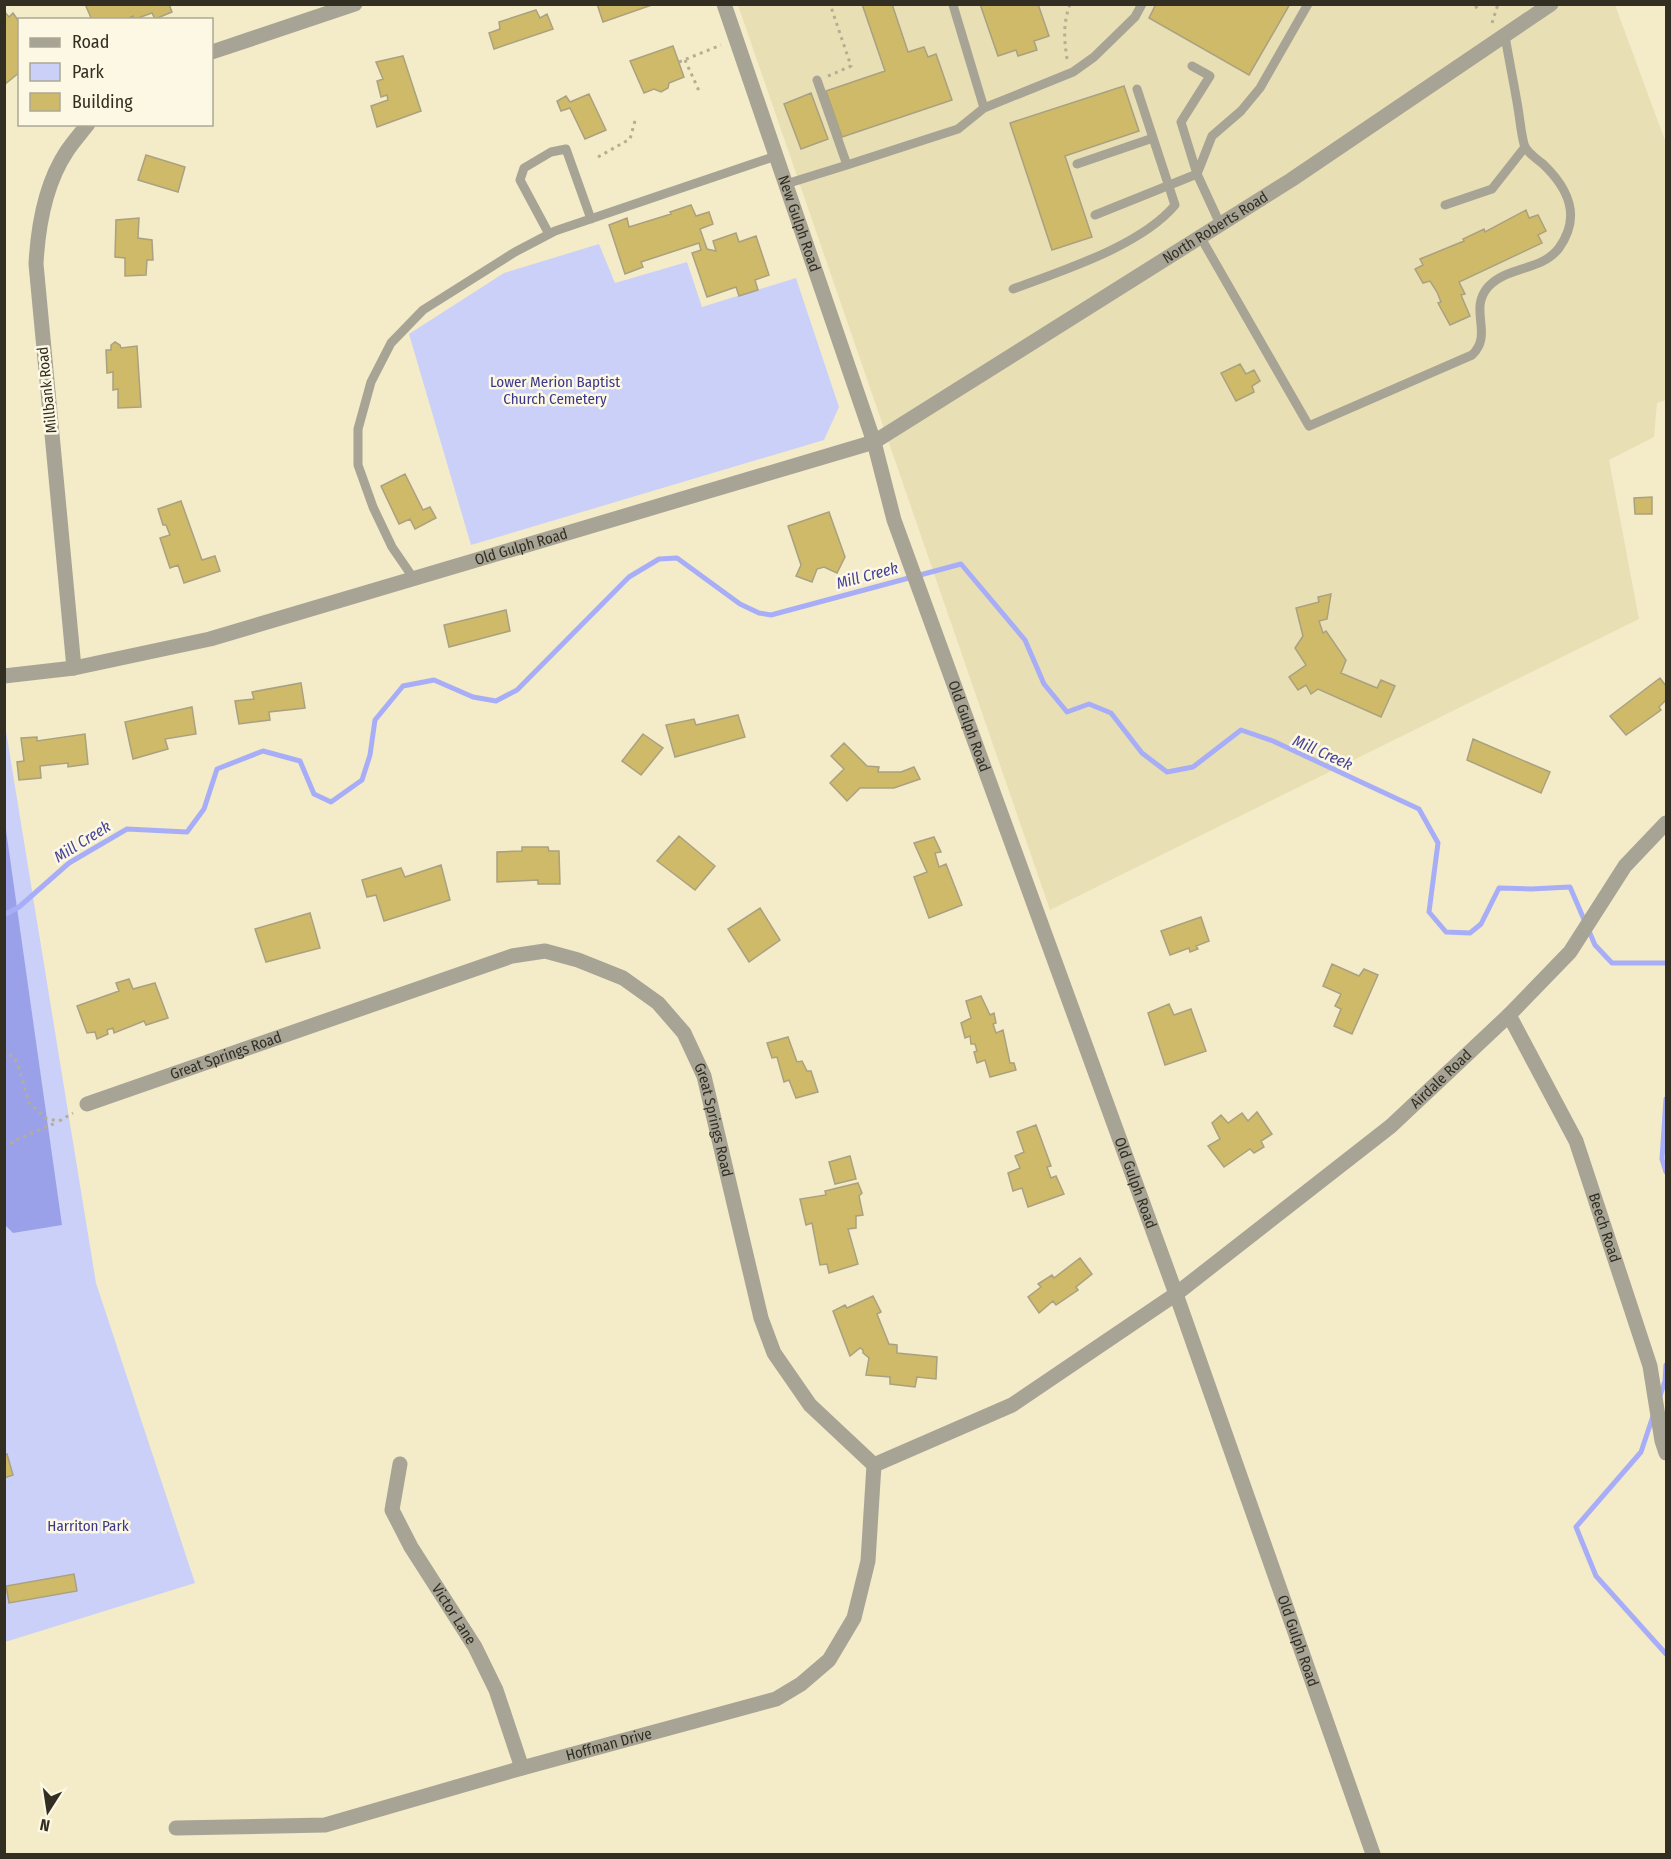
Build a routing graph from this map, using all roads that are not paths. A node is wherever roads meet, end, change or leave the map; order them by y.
1 (355, 4) edge
2 (724, 4) edge
3 (1142, 4) edge
4 (1308, 4) edge
5 (1551, 4) edge
6 (953, 5) edge
7 (1505, 36) junction
8 (213, 52) edge
9 (1192, 66) dead end
10 (817, 80) road end
11 (1137, 89) dead end
12 (984, 108) junction
13 (86, 126) edge
14 (1153, 138) junction
15 (1524, 147) junction
16 (776, 156) junction
17 (1077, 164) dead end
18 (847, 165) junction
19 (1197, 174) junction
20 (786, 184) junction
21 (1168, 186) junction
22 (1445, 205) dead end
23 (1095, 215) dead end
24 (591, 219) junction
25 (1221, 226) junction
26 (549, 234) junction
27 (1201, 238) junction
28 (1012, 289) dead end
29 (874, 442) junction
30 (414, 579) junction
31 (74, 668) junction
32 (4, 676) edge
33 (1666, 823) edge
34 (1509, 1015) junction
35 (87, 1104) road end
36 (1176, 1294) junction
37 (1664, 1447) edge
38 (400, 1464) dead end
39 (874, 1465) junction
40 (522, 1768) junction
41 (176, 1828) dead end
42 (1373, 1854) edge

1 - 8 street
2 - 16 street, New Gulph Road
3 - 12 lane
4 - 19 lane
5 - 7 street, North Roberts Road
6 - 12 lane
7 - 15 lane
7 - 25 street, North Roberts Road
9 - 19 lane
10 - 18 lane
11 - 14 lane
12 - 18 lane
13 - 31 street, Millbank Road
14 - 17 lane
14 - 21 lane
15 - 22 lane
15 - 27 lane
16 - 20 street, New Gulph Road
16 - 24 lane
18 - 20 lane
19 - 21 lane
19 - 25 lane
20 - 29 street, New Gulph Road
21 - 23 lane
21 - 28 lane
24 - 26 lane
24 - 26 lane
25 - 27 street, North Roberts Road
26 - 30 lane
27 - 29 street, North Roberts Road
29 - 30 street, Old Gulph Road
29 - 36 street, Old Gulph Road
30 - 31 street, Old Gulph Road
31 - 32 street, Old Gulph Road
33 - 34 street, Airdale Road
34 - 36 street, Airdale Road
34 - 37 street, Beech Road
35 - 39 street, Great Springs Road
36 - 39 street
36 - 42 street, Old Gulph Road
38 - 40 street, Victor Lane
39 - 40 street, Hoffman Drive
40 - 41 street, Hoffman Drive

